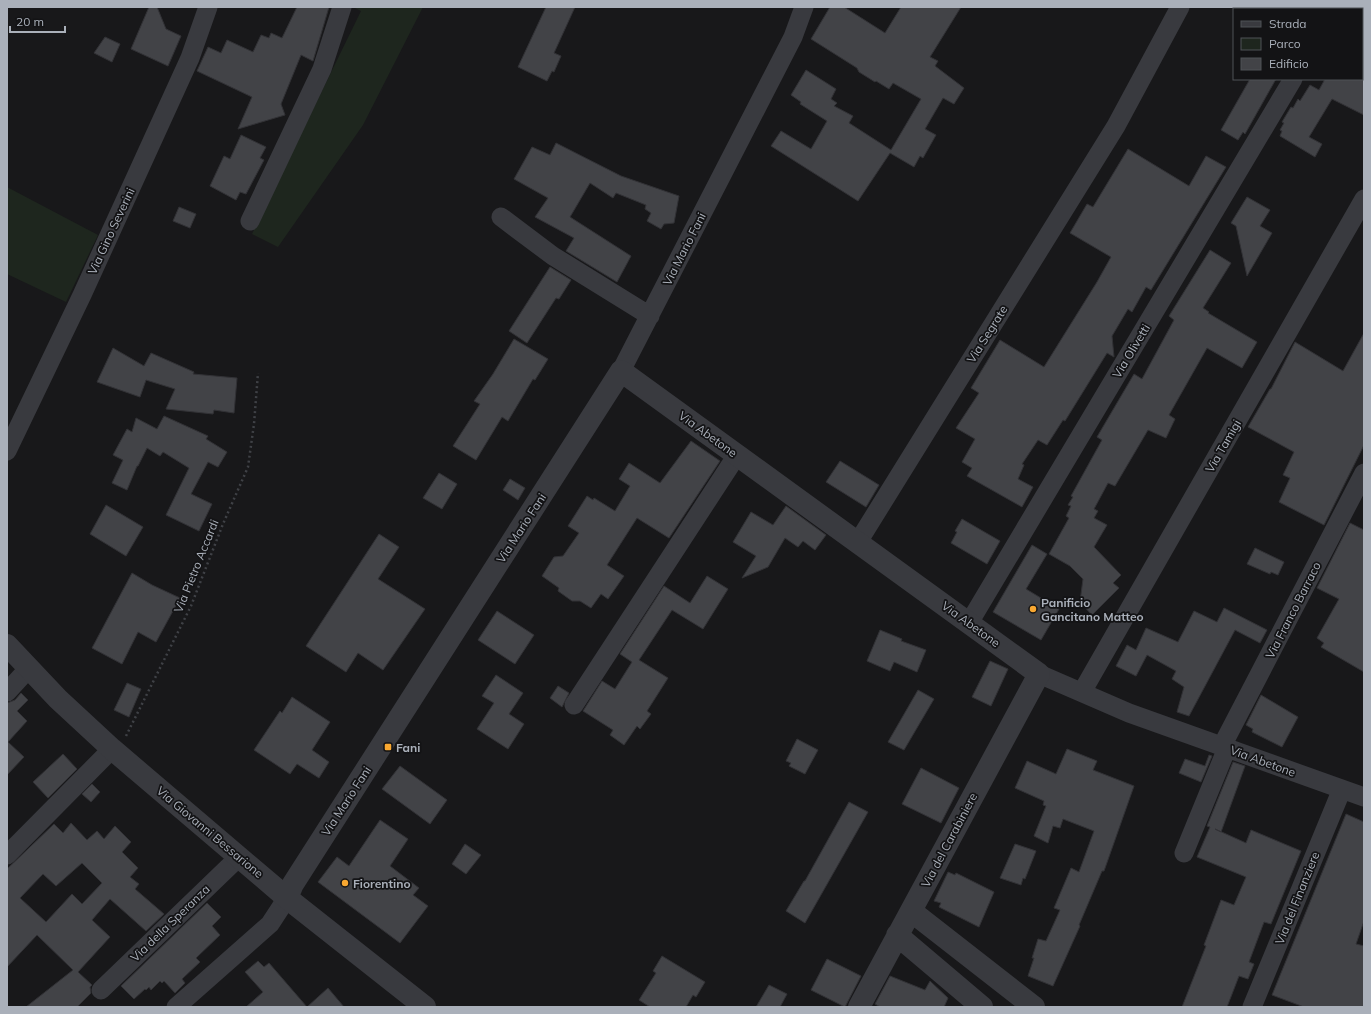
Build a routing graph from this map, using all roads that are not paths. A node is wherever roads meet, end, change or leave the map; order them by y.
1 (208, 7) edge
2 (342, 7) edge
3 (804, 7) edge
4 (1180, 7) edge
5 (1292, 80) edge
6 (1364, 199) edge
7 (501, 217) dead end
8 (250, 222) dead end
9 (650, 316) junction
10 (621, 372) junction
11 (7, 451) edge
12 (737, 455) junction
13 (1364, 473) edge
14 (858, 542) junction
15 (969, 622) junction
16 (7, 645) edge
17 (29, 668) junction
18 (1039, 674) junction
19 (7, 692) edge
20 (1082, 692) junction
21 (574, 705) dead end
22 (1224, 747) junction
23 (115, 752) junction
24 (1342, 789) junction
25 (1364, 797) edge
26 (1184, 853) dead end
27 (7, 855) edge
28 (239, 857) junction
29 (287, 898) junction
30 (911, 911) junction
31 (897, 935) junction
32 (101, 990) dead end
33 (176, 1007) edge
34 (425, 1007) edge
35 (859, 1007) edge
36 (982, 1007) edge
37 (1034, 1007) edge
38 (1252, 1007) edge

1 - 11 street, Via Gino Severini
2 - 8 street
3 - 9 street, Via Mario Fani
4 - 14 street, Via Segrate
5 - 15 street, Via Olivetti
6 - 20 street, Via Tamigi
7 - 9 street
9 - 10 street, Via Mario Fani
10 - 12 street, Via Abetone
10 - 29 street, Via Mario Fani
12 - 14 street, Via Abetone
12 - 21 street
13 - 22 street, Via Franco Barraco
14 - 15 street, Via Abetone
15 - 18 street, Via Abetone
16 - 17 street, Via Giovanni Bessarione
17 - 19 street
17 - 23 street, Via Giovanni Bessarione
18 - 20 street, Via Abetone
18 - 30 street, Via del Carabiniere
20 - 22 street, Via Abetone
22 - 24 street, Via Abetone
22 - 26 street, Via Franco Barraco
23 - 27 street
23 - 28 street, Via Giovanni Bessarione
24 - 25 street, Via Abetone
24 - 38 street, Via del Finanziere
28 - 29 street, Via Giovanni Bessarione
28 - 32 street, Via della Speranza
29 - 33 street, Via Mario Fani
29 - 34 street, Via Giovanni Bessarione
30 - 31 street, Via del Carabiniere
30 - 37 street
31 - 35 street, Via del Carabiniere
31 - 36 street

